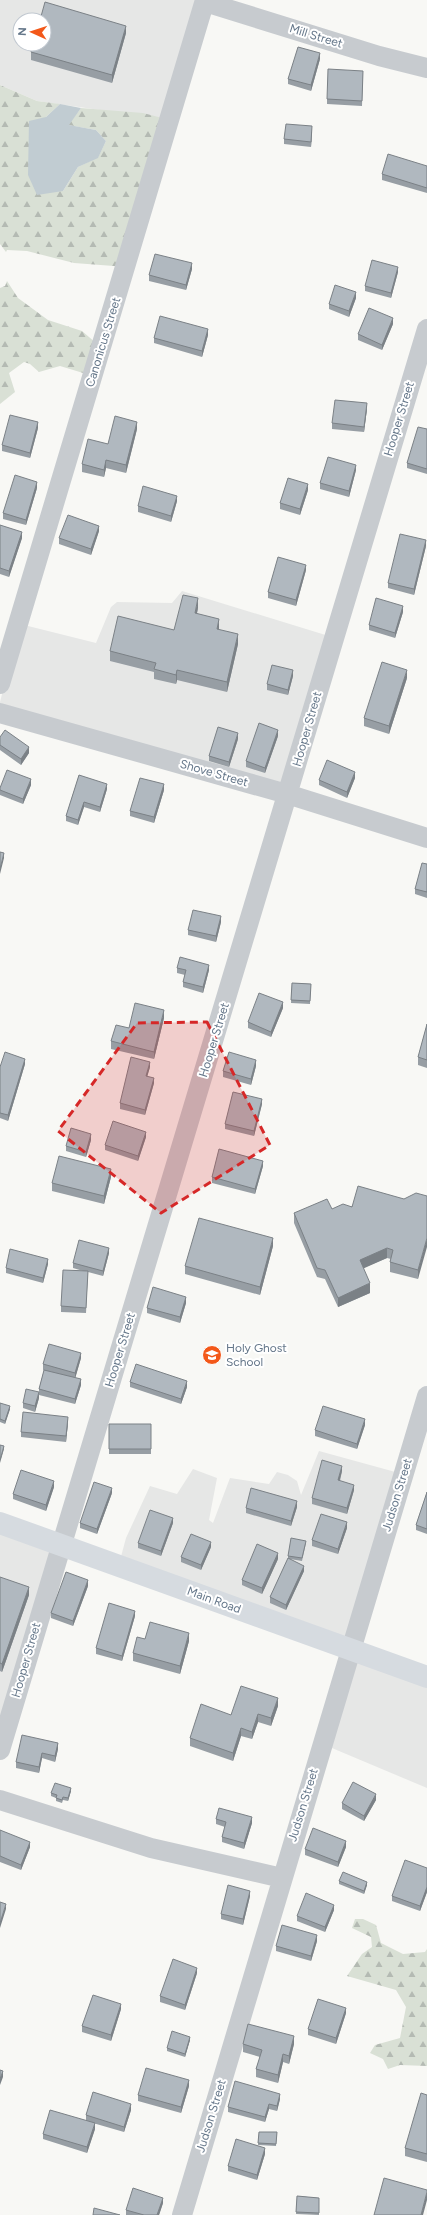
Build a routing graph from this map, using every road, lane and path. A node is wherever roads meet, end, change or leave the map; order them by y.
1 (205, 1) edge
2 (427, 68) edge
3 (427, 329) edge
4 (0, 684) edge
5 (0, 713) edge
6 (288, 794) junction
7 (427, 838) edge
8 (427, 1396) edge
9 (0, 1523) edge
10 (61, 1544) junction
11 (350, 1649) junction
12 (427, 1677) edge
13 (0, 1750) edge
14 (0, 1800) edge
15 (282, 1878) junction
16 (182, 2215) edge

1 - 2 street, Mill Street
1 - 4 street, Canonicus Street
3 - 6 street, Hooper Street
5 - 6 street, Shove Street
6 - 7 street, Shove Street
6 - 10 street, Hooper Street
8 - 11 street, Judson Street
9 - 10 main road, Main Road
10 - 11 main road, Main Road
10 - 13 street, Hooper Street
11 - 12 main road, Main Road
11 - 15 street, Judson Street
14 - 15 street
15 - 16 street, Judson Street

